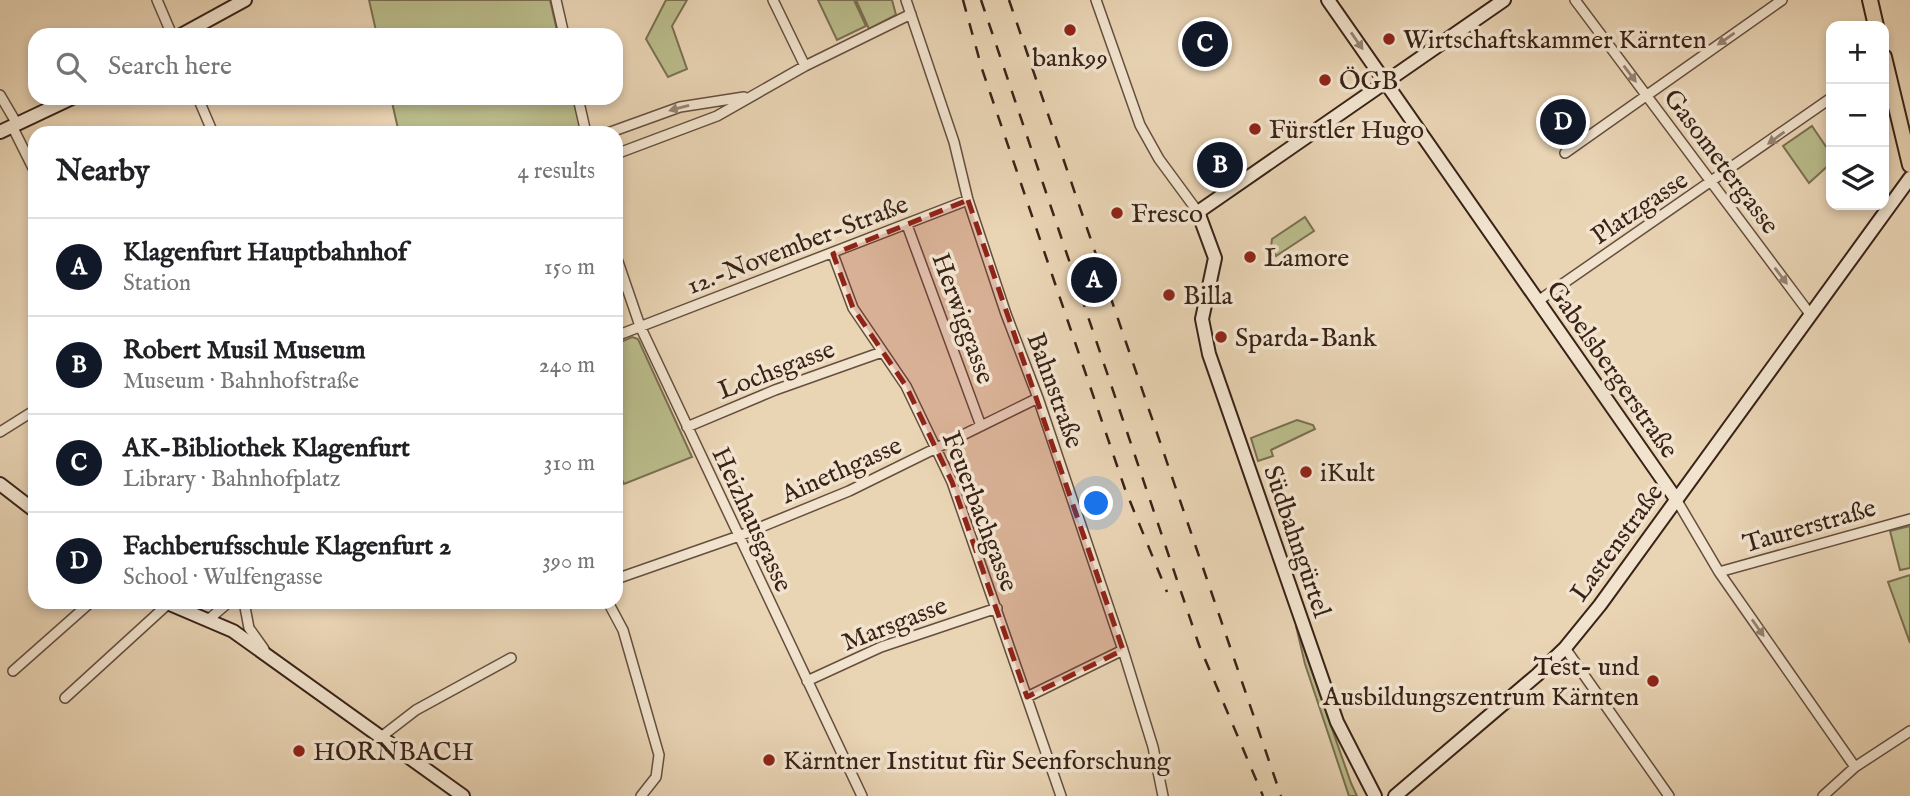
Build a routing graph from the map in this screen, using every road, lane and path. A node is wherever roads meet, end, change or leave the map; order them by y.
1 (156, 0) edge
2 (245, 0) edge
3 (556, 0) edge
4 (773, 0) edge
5 (906, 0) edge
6 (1096, 0) edge
7 (1328, 0) edge
8 (1504, 0) edge
9 (1574, 0) edge
10 (1782, 0) edge
11 (1870, 0) edge
12 (911, 14) junction
13 (1876, 21) edge
14 (169, 28) edge
15 (194, 28) edge
16 (562, 28) edge
17 (804, 66) junction
18 (1889, 76) edge
19 (1385, 83) junction
20 (0, 95) edge
21 (1646, 95) junction
22 (746, 97) junction
23 (1826, 102) edge
24 (57, 105) edge
25 (201, 105) edge
26 (580, 105) edge
27 (210, 126) edge
28 (584, 126) edge
29 (10, 127) edge
30 (623, 128) edge
31 (1906, 132) edge
32 (623, 151) edge
33 (1565, 153) dead end
34 (28, 159) edge
35 (1910, 165) edge
36 (1910, 178) edge
37 (1712, 183) junction
38 (968, 200) junction
39 (1198, 212) junction
40 (907, 225) junction
41 (833, 254) junction
42 (623, 276) edge
43 (1538, 301) junction
44 (1810, 314) junction
45 (640, 326) junction
46 (623, 332) edge
47 (882, 352) junction
48 (1038, 398) junction
49 (28, 414) edge
50 (981, 426) junction
51 (687, 427) junction
52 (0, 432) edge
53 (936, 449) junction
54 (0, 484) edge
55 (1676, 499) junction
56 (28, 506) edge
57 (1910, 519) edge
58 (738, 536) junction
59 (1719, 572) junction
60 (623, 577) edge
61 (997, 608) junction
62 (83, 609) edge
63 (160, 609) edge
64 (181, 609) edge
65 (221, 609) edge
66 (245, 609) edge
67 (612, 609) edge
68 (208, 620) junction
69 (1565, 648) junction
70 (1123, 650) junction
71 (268, 656) junction
72 (511, 657) dead end
73 (13, 671) dead end
74 (807, 681) junction
75 (1027, 697) junction
76 (65, 698) dead end
77 (1910, 731) edge
78 (381, 737) junction
79 (1855, 767) junction
80 (463, 796) edge
81 (640, 796) edge
82 (862, 796) edge
83 (1061, 796) edge
84 (1163, 796) edge
85 (1375, 796) edge
86 (1395, 796) edge
87 (1669, 796) edge
88 (1822, 796) edge

1 - 14 street
2 - 15 street
3 - 16 street
4 - 17 street
5 - 12 street, Bahnstraße
6 - 39 street
7 -> 19 street, Gabelsbergerstraße
8 - 19 street
9 -> 21 street, Gasometergasse
10 -> 21 street
11 - 13 main road
12 - 17 street
12 - 38 street, Bahnstraße
17 - 22 street
18 - 31 main road
19 - 39 street
19 - 43 street, Gabelsbergerstraße
20 - 29 street
21 - 33 street
21 - 37 street, Gasometergasse
22 -> 30 street
22 - 32 street
23 -> 37 street, Platzgasse
24 - 29 street
25 - 27 street
26 - 28 street
29 - 34 street
31 - 35 main road
36 - 44 street, Lastenstraße
37 - 43 street, Platzgasse
37 -> 44 street, Gasometergasse
38 - 40 street, 12.-November-Straße
38 - 48 street, Bahnstraße
39 - 85 street, Südbahngürtel
40 - 41 street, 12.-November-Straße
40 - 50 street, Herwiggasse
41 - 45 street, 12.-November-Straße
41 - 47 street, Feuerbachgasse
42 - 45 street, Heizhausgasse
43 - 55 street, Gabelsbergerstraße
44 - 55 street, Lastenstraße
45 - 46 street, 12.-November-Straße
45 - 51 street, Heizhausgasse
47 - 51 street, Lochsgasse
47 - 53 street, Feuerbachgasse
48 - 50 street, Ainethgasse
48 - 70 street, Bahnstraße
49 - 52 street
50 - 53 street, Ainethgasse
51 - 58 street, Heizhausgasse
53 - 58 street, Ainethgasse
53 - 61 street, Feuerbachgasse
54 - 56 street
55 - 59 street, Gabelsbergerstraße
55 - 69 street, Lastenstraße
57 - 59 street, Taurerstraße
58 - 60 street, Ainethgasse
58 - 74 street, Heizhausgasse
59 -> 79 street, Gabelsbergerstraße
61 - 74 street, Marsgasse
61 - 75 street, Feuerbachgasse
62 - 73 street
63 - 76 street
64 - 68 street
65 - 68 street
66 - 71 street
67 - 81 street
68 - 71 street
69 - 86 street, Lastenstraße
69 - 87 street
70 - 75 street
70 - 84 street, Bahnstraße
71 - 78 street
72 - 78 street
74 - 82 street, Heizhausgasse
75 - 83 street, Feuerbachgasse
77 - 79 street
78 - 80 street
79 - 88 street

